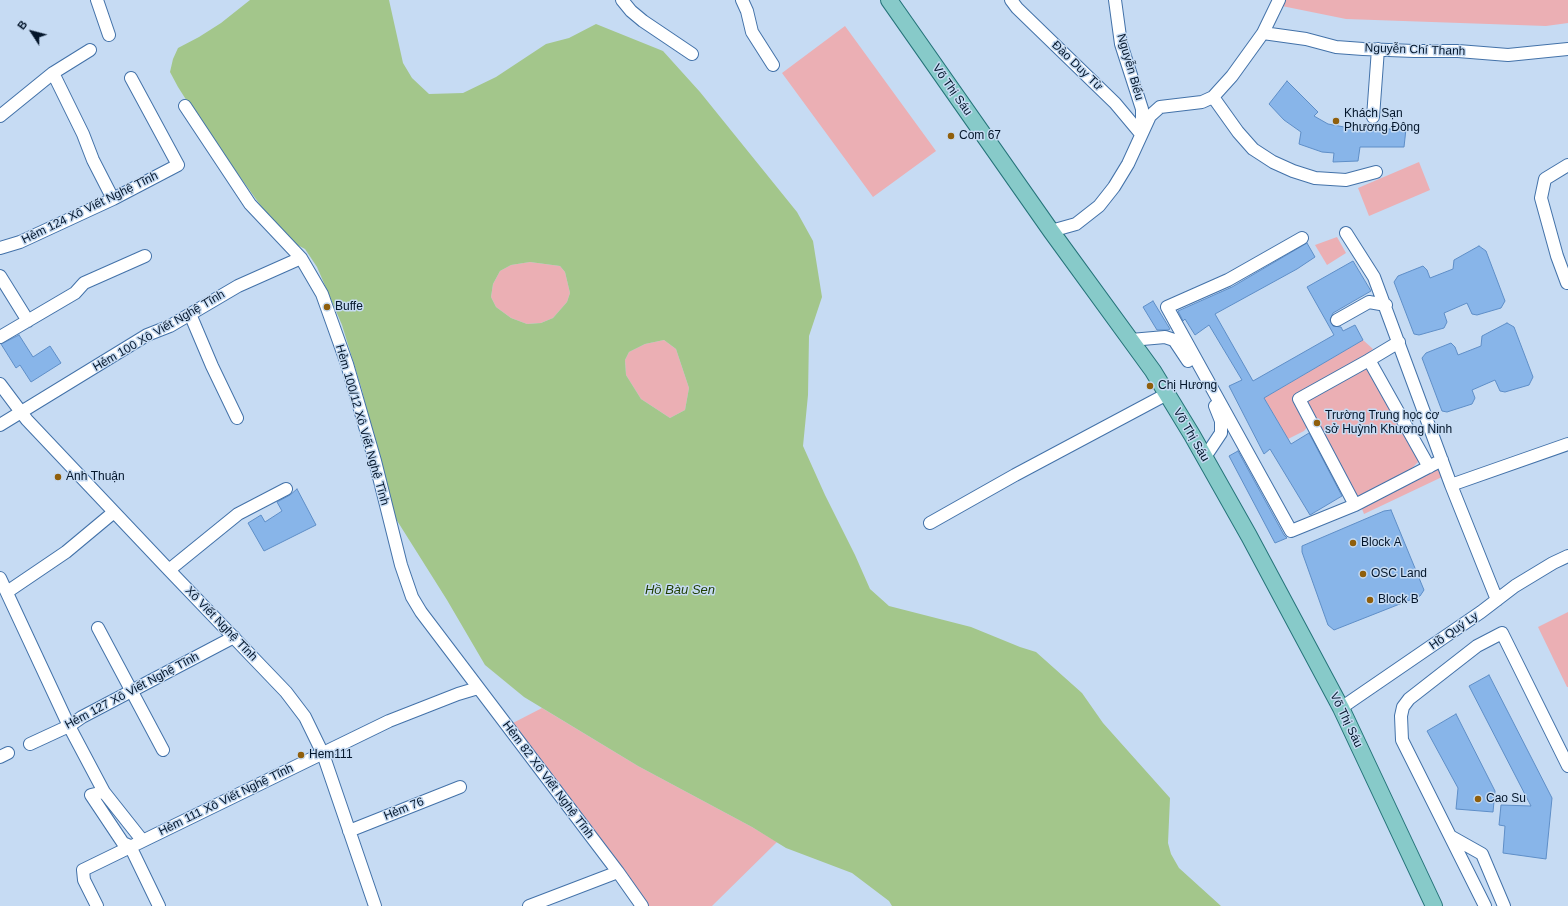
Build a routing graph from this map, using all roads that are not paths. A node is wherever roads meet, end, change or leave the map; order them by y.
1 (97, 0) edge
2 (622, 0) edge
3 (742, 0) edge
4 (889, 0) edge
5 (1011, 0) edge
6 (1115, 0) edge
7 (1279, 0) edge
8 (1263, 33) junction
9 (109, 35) dead end
10 (1568, 49) edge
11 (90, 50) dead end
12 (1378, 50) junction
13 (692, 54) dead end
14 (773, 65) dead end
15 (53, 73) junction
16 (131, 78) dead end
17 (1213, 97) junction
18 (185, 106) dead end
19 (0, 116) edge
20 (1374, 117) dead end
21 (1142, 134) junction
22 (1568, 165) edge
23 (1376, 172) dead end
24 (113, 199) junction
25 (1051, 231) junction
26 (1346, 233) dead end
27 (1302, 238) dead end
28 (0, 248) edge
29 (145, 256) dead end
30 (301, 258) junction
31 (0, 276) edge
32 (1567, 283) edge
33 (1386, 305) junction
34 (190, 314) junction
35 (1337, 320) dead end
36 (28, 321) junction
37 (0, 338) edge
38 (1131, 340) junction
39 (1399, 342) junction
40 (1369, 360) junction
41 (2, 390) edge
42 (1167, 394) junction
43 (22, 413) junction
44 (237, 418) dead end
45 (0, 425) edge
46 (1568, 444) edge
47 (1205, 457) junction
48 (1442, 460) junction
49 (1429, 466) junction
50 (1451, 485) junction
51 (286, 489) dead end
52 (1355, 503) junction
53 (114, 512) junction
54 (930, 523) dead end
55 (1568, 556) edge
56 (169, 570) junction
57 (0, 578) edge
58 (7, 592) junction
59 (412, 597) joint
60 (1497, 600) junction
61 (98, 628) dead end
62 (234, 637) junction
63 (478, 688) junction
64 (133, 691) junction
65 (1341, 708) junction
66 (69, 726) junction
67 (30, 744) dead end
68 (163, 750) dead end
69 (323, 754) junction
70 (1568, 766) edge
71 (460, 787) dead end
72 (104, 792) junction
73 (349, 830) junction
74 (1450, 836) junction
75 (142, 840) junction
76 (130, 846) junction
77 (618, 872) junction
78 (549, 903) edge
79 (97, 906) edge
80 (159, 906) edge
81 (375, 906) edge
82 (529, 906) edge
83 (642, 906) edge
84 (1434, 906) edge
85 (1485, 906) edge
86 (1504, 906) edge

1 - 9 street
2 - 13 street
3 - 14 street
4 - 25 main road, Võ Thị Sáu
5 - 21 street, Đào Duy Từ
6 - 21 street, Nguyễn Biểu
7 - 8 street
8 - 12 street, Nguyễn Chí Thanh
8 - 17 street
10 - 12 street, Nguyễn Chí Thanh
11 - 15 street
12 - 20 street
15 - 19 street
15 - 24 street
16 - 24 street, Hẻm 124 Xô Viết Nghệ Tĩnh
17 - 21 street
17 - 23 street
18 - 30 street, Hẻm 100/12 Xô Viết Nghệ Tĩnh
21 - 25 street
22 - 32 street
24 - 28 street, Hẻm 124 Xô Viết Nghệ Tĩnh
25 - 38 main road, Võ Thị Sáu
26 - 33 street
27 - 52 street
29 - 36 street
30 - 34 street, Hẻm 100 Xô Viết Nghệ Tĩnh
30 - 59 street, Hẻm 100/12 Xô Viết Nghệ Tĩnh
31 - 36 street
33 - 35 street
33 - 39 street
34 - 43 street, Hẻm 100 Xô Viết Nghệ Tĩnh
34 - 44 street
36 - 37 street
38 - 42 main road, Võ Thị Sáu
38 - 47 street
39 - 40 street
39 - 48 street
40 - 49 street
40 - 52 street
41 - 43 street, Xô Viết Nghệ Tĩnh
42 - 47 main road, Võ Thị Sáu
42 - 54 street
43 - 45 street, Hẻm 100 Xô Viết Nghệ Tĩnh
43 - 53 street, Xô Viết Nghệ Tĩnh
46 - 50 street
47 - 65 main road, Võ Thị Sáu
48 - 49 street
48 - 50 street
49 - 52 street
50 - 60 street
51 - 56 street
53 - 56 street, Xô Viết Nghệ Tĩnh
53 - 58 street
55 - 60 street, Hồ Quý Ly
56 - 62 street, Xô Viết Nghệ Tĩnh
57 - 58 street
58 - 66 street
59 - 63 street, Hẻm 82 Xô Viết Nghệ Tĩnh
60 - 65 street, Hồ Quý Ly
61 - 64 street
62 - 64 street, Hẻm 127 Xô Viết Nghệ Tĩnh
62 - 69 street, Xô Viết Nghệ Tĩnh
63 - 69 street
63 - 77 street, Hẻm 82 Xô Viết Nghệ Tĩnh
64 - 66 street, Hẻm 127 Xô Viết Nghệ Tĩnh
64 - 68 street
65 - 84 main road, Võ Thị Sáu
66 - 67 street, Hẻm 127 Xô Viết Nghệ Tĩnh
66 - 72 street
69 - 73 street, Xô Viết Nghệ Tĩnh
69 - 75 street, Hẻm 111 Xô Viết Nghệ Tĩnh
70 - 74 street
71 - 73 street, Hẻm 76
72 - 75 street
72 - 76 street
73 - 81 street, Xô Viết Nghệ Tĩnh
74 - 85 street
74 - 86 street
75 - 76 street, Hẻm 111 Xô Viết Nghệ Tĩnh
76 - 79 street, Hẻm 111 Xô Viết Nghệ Tĩnh
76 - 80 street
77 - 78 street
77 - 83 street, Hẻm 82 Xô Viết Nghệ Tĩnh
78 - 82 street

